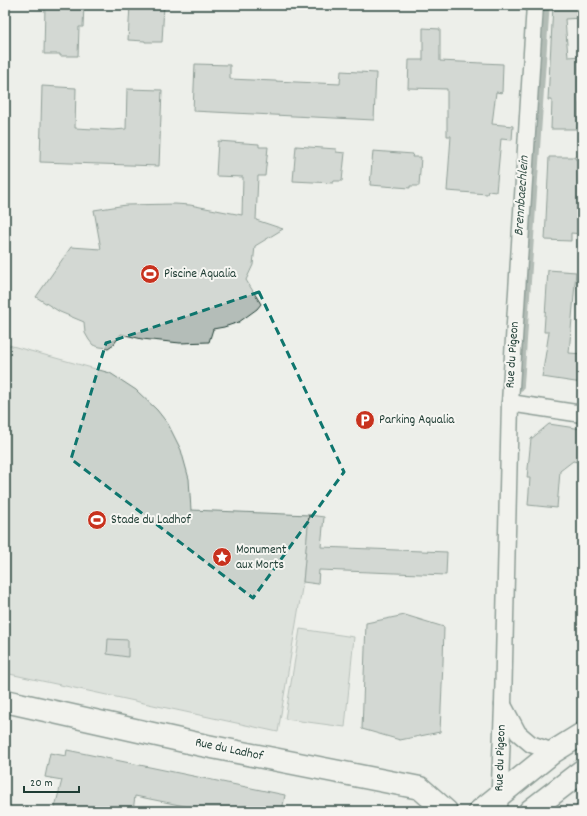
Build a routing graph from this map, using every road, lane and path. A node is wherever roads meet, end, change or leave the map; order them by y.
1 (535, 5) edge
2 (510, 403) junction
3 (582, 414) edge
4 (5, 701) edge
5 (503, 705) junction
6 (582, 734) edge
7 (553, 752) junction
8 (582, 771) edge
9 (525, 775) junction
10 (499, 803) edge
11 (533, 810) edge
12 (446, 811) edge
13 (480, 811) edge

1 - 2 street, Rue du Pigeon
2 - 3 street
2 - 5 street, Rue du Pigeon
4 - 12 main road, Rue du Ladhof
5 - 7 street, Rue du Pigeon
5 - 10 street, Rue du Pigeon
6 - 7 main road
7 - 9 main road
8 - 11 main road
9 - 10 main road
9 - 11 main road
10 - 13 main road

